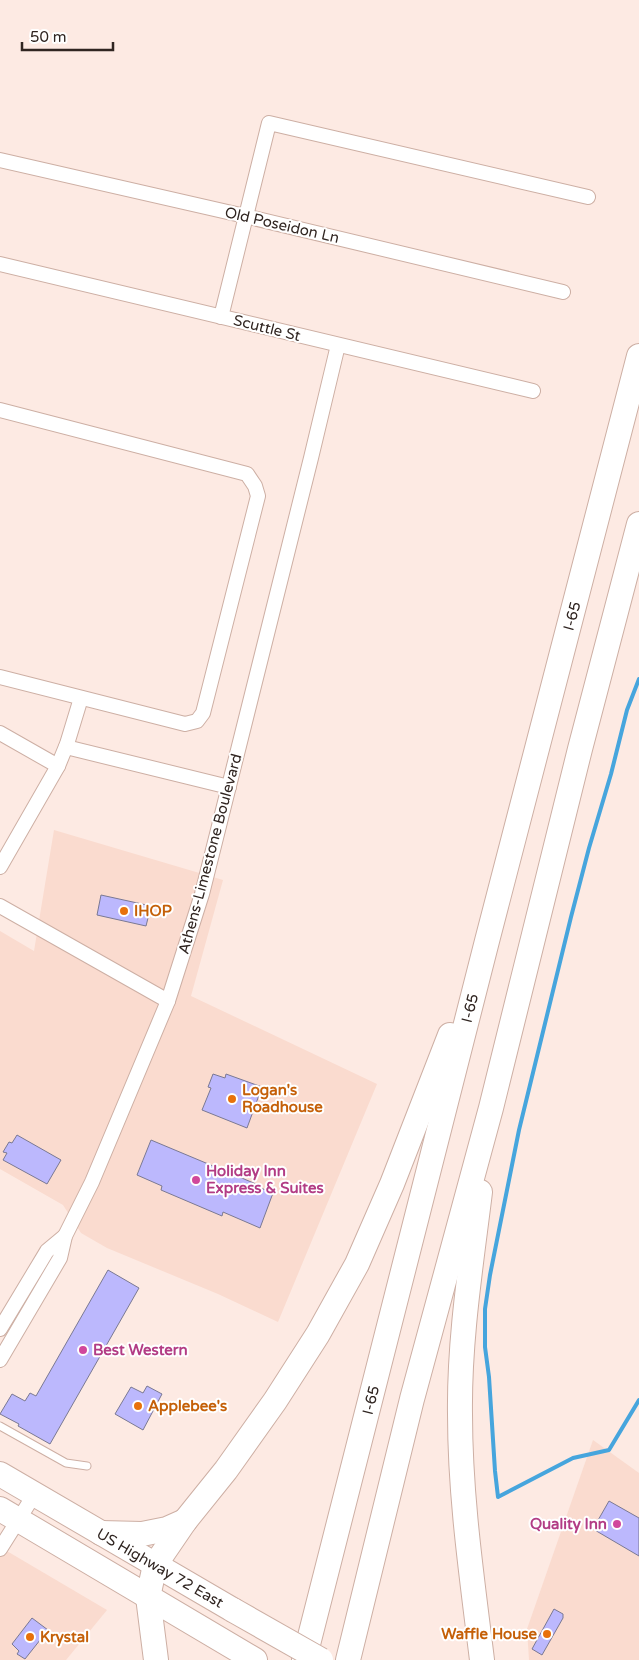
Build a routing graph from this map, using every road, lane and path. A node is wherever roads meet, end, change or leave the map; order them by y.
1 (0, 160) edge
2 (588, 197) dead end
3 (246, 216) junction
4 (0, 264) edge
5 (563, 292) dead end
6 (221, 317) junction
7 (338, 345) junction
8 (639, 356) edge
9 (533, 391) dead end
10 (0, 410) edge
11 (639, 524) edge
12 (0, 677) edge
13 (81, 698) junction
14 (0, 733) edge
15 (66, 747) junction
16 (58, 766) junction
17 (229, 787) junction
18 (6, 843) edge
19 (0, 867) edge
20 (0, 906) edge
21 (487, 940) junction
22 (168, 1001) junction
23 (491, 1108) junction
24 (66, 1236) junction
25 (0, 1329) edge
26 (0, 1360) edge
27 (0, 1426) edge
28 (88, 1466) dead end
29 (0, 1474) edge
30 (34, 1495) junction
31 (10, 1514) edge
32 (185, 1521) junction
33 (99, 1532) junction
34 (0, 1549) edge
35 (155, 1565) junction
36 (148, 1597) junction
37 (156, 1660) edge
38 (255, 1660) edge
39 (304, 1660) edge
40 (321, 1660) edge
41 (348, 1660) edge
42 (482, 1660) edge

1 - 3 street, Old Poseidon Ln
2 - 3 street
3 - 5 street, Old Poseidon Ln
3 - 6 street
4 - 6 street, Scuttle St
6 - 7 street, Scuttle St
7 - 9 street, Scuttle St
7 - 17 street, Athens-Limestone Boulevard
8 - 21 highway, I-65
10 - 13 street
11 - 23 highway
12 - 13 street
13 - 15 street
14 - 16 street
15 - 16 street
15 - 17 street
16 - 18 street
17 - 22 street, Athens-Limestone Boulevard
18 - 19 street
20 - 22 street
21 - 32 highway
21 - 39 highway, I-65
22 - 24 street, Athens-Limestone Boulevard
23 - 41 highway
23 - 42 highway
24 - 25 street, Athens-Limestone Boulevard
24 - 26 street, Athens-Limestone Boulevard
27 - 28 lane
29 - 30 highway, US Highway 72 East
30 - 31 street
30 - 33 highway, US Highway 72 East
31 - 34 street
31 - 36 highway, US Highway 72 East
32 - 33 highway
32 - 35 highway
33 - 35 highway, US Highway 72 East
35 - 36 highway
35 - 40 highway, US Highway 72 East, bridge
36 - 37 highway
36 - 38 highway, US Highway 72 East

